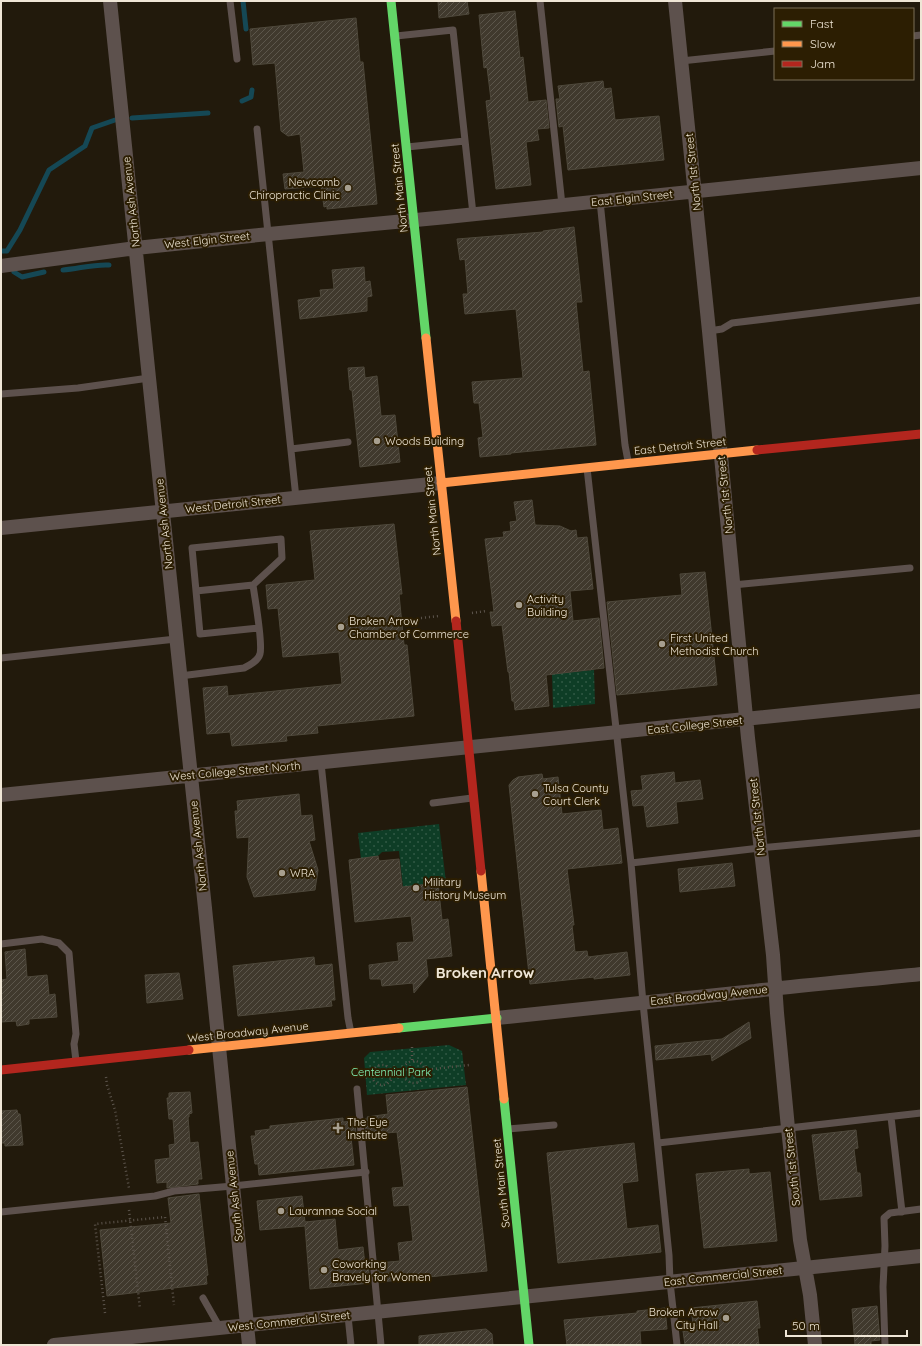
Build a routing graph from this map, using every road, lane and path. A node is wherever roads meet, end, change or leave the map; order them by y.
1 (110, 1) edge
2 (230, 1) edge
3 (391, 1) edge
4 (540, 1) edge
5 (675, 1) edge
6 (394, 36) junction
7 (774, 51) edge
8 (237, 59) dead end
9 (681, 61) junction
10 (257, 129) dead end
11 (465, 141) junction
12 (406, 147) junction
13 (921, 168) edge
14 (695, 192) junction
15 (600, 201) junction
16 (562, 205) junction
17 (473, 214) junction
18 (414, 220) junction
19 (269, 234) junction
20 (136, 248) junction
21 (1, 266) edge
22 (921, 300) edge
23 (709, 331) junction
24 (149, 378) junction
25 (1, 394) edge
26 (921, 434) edge
27 (348, 442) dead end
28 (291, 449) junction
29 (721, 453) junction
30 (628, 463) junction
31 (587, 468) junction
32 (441, 483) junction
33 (296, 498) junction
34 (162, 511) junction
35 (1, 528) edge
36 (910, 568) dead end
37 (253, 585) junction
38 (733, 585) junction
39 (196, 591) junction
40 (486, 611) dead end
41 (470, 613) dead end
42 (440, 616) dead end
43 (421, 618) dead end
44 (259, 628) junction
45 (176, 639) junction
46 (1, 658) edge
47 (180, 676) junction
48 (921, 701) edge
49 (747, 720) junction
50 (616, 732) junction
51 (468, 748) junction
52 (321, 763) junction
53 (190, 775) junction
54 (1, 795) edge
55 (474, 798) junction
56 (433, 803) dead end
57 (921, 833) edge
58 (760, 848) junction
59 (631, 863) junction
60 (1, 944) edge
61 (921, 974) edge
62 (775, 988) junction
63 (643, 1003) junction
64 (497, 1018) junction
65 (351, 1033) junction
66 (219, 1047) junction
67 (412, 1047) dead end
68 (103, 1059) junction
69 (412, 1061) junction
70 (76, 1062) junction
71 (469, 1065) dead end
72 (1, 1070) edge
73 (424, 1070) junction
74 (403, 1072) junction
75 (392, 1073) junction
76 (372, 1075) junction
77 (356, 1076) dead end
78 (357, 1089) dead end
79 (921, 1113) edge
80 (891, 1117) junction
81 (554, 1125) dead end
82 (788, 1128) junction
83 (508, 1129) junction
84 (658, 1143) junction
85 (366, 1172) junction
86 (233, 1186) junction
87 (131, 1198) junction
88 (921, 1209) edge
89 (1, 1212) edge
90 (902, 1212) junction
91 (130, 1220) junction
92 (921, 1256) edge
93 (885, 1259) junction
94 (805, 1267) junction
95 (670, 1282) junction
96 (524, 1296) junction
97 (203, 1298) dead end
98 (174, 1305) dead end
99 (140, 1309) dead end
100 (378, 1312) junction
101 (105, 1313) dead end
102 (348, 1316) junction
103 (247, 1326) junction
104 (220, 1328) junction
105 (54, 1345) edge
106 (249, 1345) edge
107 (351, 1345) edge
108 (381, 1345) edge
109 (530, 1345) edge
110 (677, 1345) edge
111 (815, 1345) edge
112 (885, 1345) edge

1 - 20 street, North Ash Avenue
2 - 8 lane
3 - 6 main road, North Main Street
4 - 16 lane
5 - 9 street, North 1st Street
6 - 11 lane
6 - 12 main road, North Main Street
7 - 9 lane
9 - 14 street, North 1st Street
10 - 19 lane
11 - 12 lane
11 - 17 lane
12 - 18 main road, North Main Street
13 - 14 street, East Elgin Street
14 - 15 street, East Elgin Street
14 - 23 street, North 1st Street
15 - 16 street, East Elgin Street
15 - 30 lane
16 - 17 street, East Elgin Street
17 - 18 street, East Elgin Street
18 - 19 street, West Elgin Street
18 - 32 main road, North Main Street
19 - 20 street, West Elgin Street
19 - 28 lane
20 - 21 street, West Elgin Street
20 - 24 street, North Ash Avenue
22 - 23 lane
23 - 29 street, North 1st Street
24 - 25 lane
24 - 34 street, North Ash Avenue
26 - 29 main road, East Detroit Street
27 - 28 lane
28 - 33 lane
29 - 30 main road, East Detroit Street
29 - 38 street, North 1st Street
30 - 31 main road, East Detroit Street
31 - 32 main road, East Detroit Street
31 - 50 lane
32 - 33 street, West Detroit Street
32 - 51 main road, North Main Street
33 - 34 street, West Detroit Street
34 - 35 street, West Detroit Street
34 - 45 street, North Ash Avenue
36 - 38 lane
37 - 39 lane
37 - 39 lane
37 - 44 lane
38 - 49 street, North 1st Street
39 - 44 lane
40 - 41 path
42 - 43 path
44 - 47 lane
45 - 46 lane
45 - 47 street, North Ash Avenue
47 - 53 street, North Ash Avenue
48 - 49 street, East College Street
49 - 50 street, East College Street
49 - 58 street, North 1st Street
50 - 51 street, East College Street
50 - 59 lane
51 - 52 street, West College Street North
51 - 55 main road, North Main Street
52 - 53 street, West College Street North
52 - 65 lane
53 - 54 street, West College Street North
53 - 66 street, North Ash Avenue
55 - 56 lane
55 - 64 main road, North Main Street
57 - 58 lane
58 - 59 lane
58 - 62 street, North 1st Street
59 - 63 lane
60 - 70 lane
61 - 62 street, East Broadway Avenue
62 - 63 street, East Broadway Avenue
62 - 82 street, South 1st Street
63 - 64 street, East Broadway Avenue
63 - 84 lane
64 - 65 main road, West Broadway Avenue
64 - 83 main road, South Main Street
65 - 66 main road, West Broadway Avenue
66 - 68 main road, West Broadway Avenue
66 - 86 street, South Ash Avenue
67 - 69 path
68 - 70 main road, West Broadway Avenue
68 - 87 path
69 - 73 path
69 - 74 path
70 - 72 main road, West Broadway Avenue
71 - 73 path
73 - 74 path
74 - 75 path
75 - 76 path
75 - 76 path
76 - 77 path
78 - 85 lane
79 - 80 lane
80 - 82 lane
80 - 90 lane
81 - 83 lane
82 - 84 lane
82 - 94 street, South 1st Street
83 - 96 main road, South Main Street
84 - 95 lane
85 - 86 lane
85 - 100 lane
86 - 87 lane
86 - 103 street, South Ash Avenue
87 - 89 lane
87 - 91 path
88 - 90 lane
90 - 93 lane
91 - 98 path
91 - 99 path
91 - 101 path
92 - 93 street, East Commercial Street
93 - 94 street, East Commercial Street
93 - 112 lane
94 - 95 street, East Commercial Street
94 - 111 street, South 1st Street
95 - 96 street, East Commercial Street
95 - 110 lane
96 - 100 street, West Commercial Street
96 - 109 main road, South Main Street
97 - 104 lane
100 - 102 street, West Commercial Street
100 - 108 lane
102 - 103 street, West Commercial Street
102 - 107 lane
103 - 104 street, West Commercial Street
103 - 106 street, South Ash Avenue
104 - 105 street, West Commercial Street

